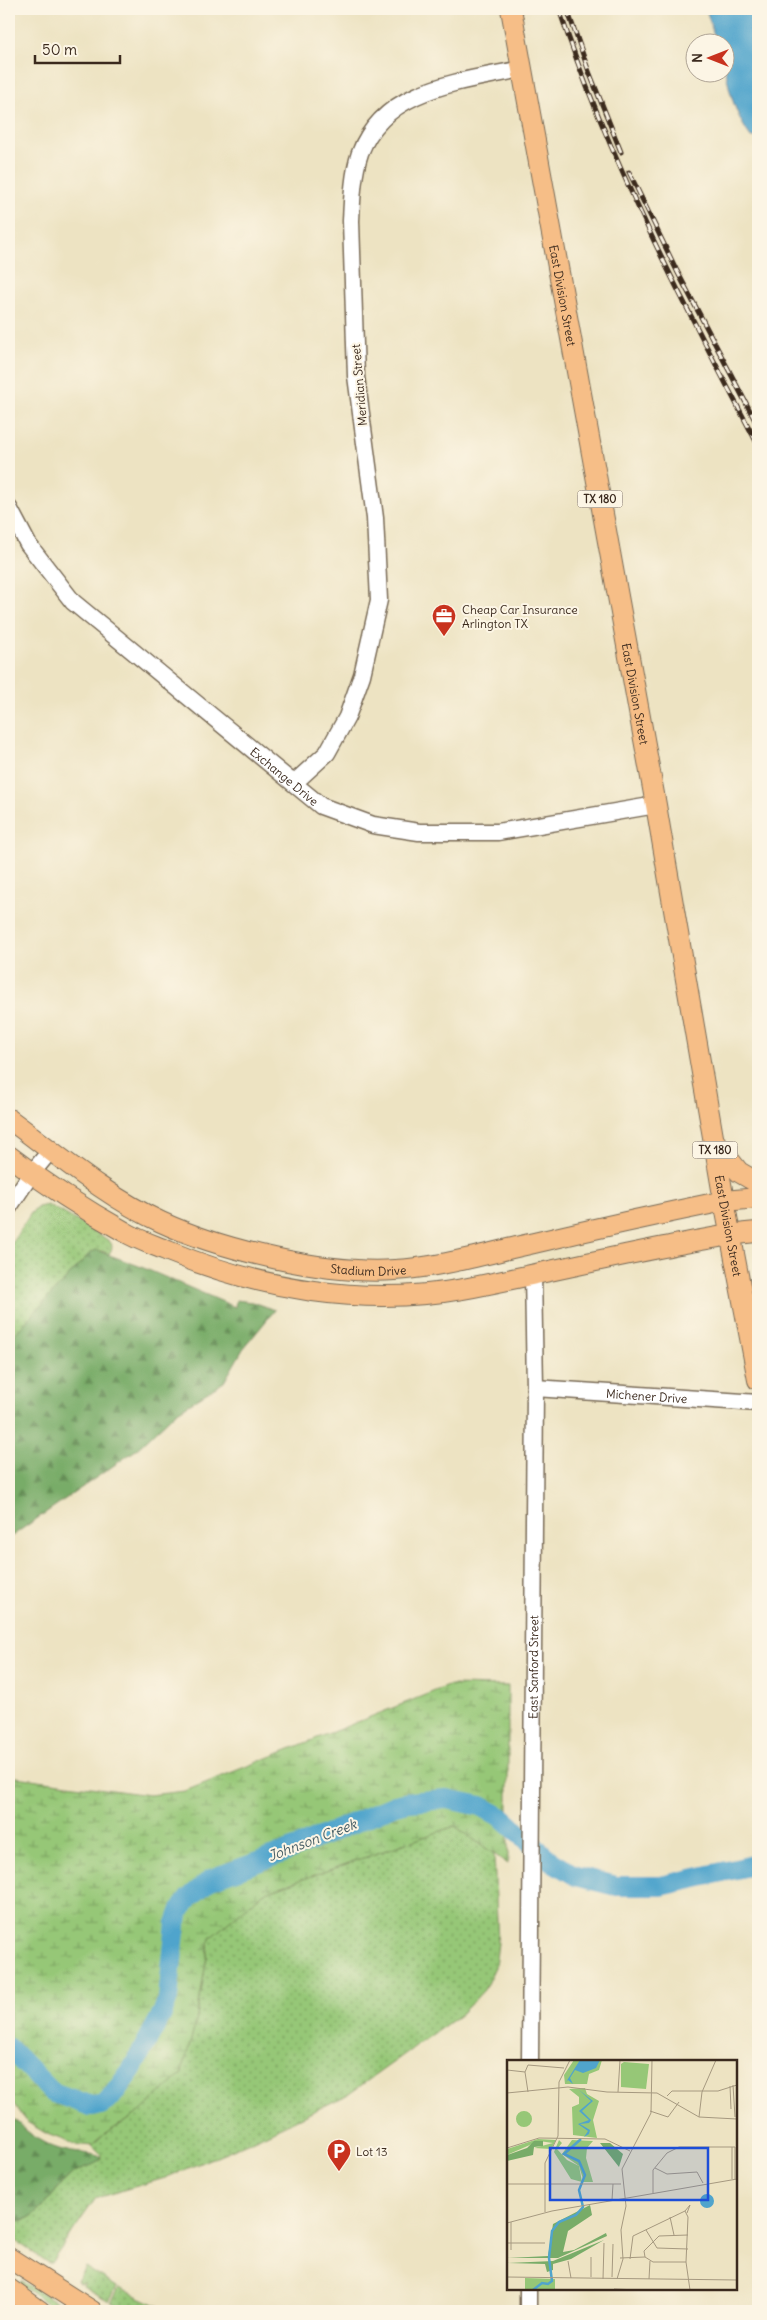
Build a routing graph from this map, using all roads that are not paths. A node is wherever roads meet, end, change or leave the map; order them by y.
1 (511, 9) edge
2 (521, 69) junction
3 (9, 508) edge
4 (294, 783) junction
5 (656, 805) junction
6 (9, 1119) edge
7 (714, 1141) junction
8 (51, 1150) junction
9 (9, 1156) edge
10 (31, 1174) junction
11 (758, 1183) edge
12 (758, 1198) edge
13 (724, 1200) junction
14 (9, 1207) edge
15 (758, 1232) edge
16 (731, 1234) junction
17 (310, 1265) junction
18 (533, 1273) junction
19 (305, 1289) junction
20 (758, 1380) edge
21 (535, 1388) junction
22 (758, 1403) edge
23 (530, 2060) edge
24 (9, 2258) edge
25 (9, 2289) edge
26 (528, 2290) edge
27 (40, 2311) edge
28 (92, 2311) edge
29 (528, 2311) edge

1 - 2 main road, East Division Street / TX 180
2 - 4 street, Meridian Street
2 - 5 main road, East Division Street / TX 180
3 - 4 street, Exchange Drive
4 - 5 street, Exchange Drive
5 - 7 main road, East Division Street / TX 180
6 - 8 main road, Stadium Drive
7 - 11 main road
7 - 13 main road, East Division Street / TX 180
8 - 10 street
8 - 17 main road, Stadium Drive
9 - 10 main road
10 - 14 street
10 - 19 main road
12 - 13 main road, Stadium Drive
13 - 16 main road, East Division Street / TX 180
13 - 17 main road, Stadium Drive
15 - 16 main road
16 - 18 main road
16 - 20 main road, East Division Street / TX 180
17 - 19 main road
18 - 19 main road
18 - 21 street, East Sanford Street
21 - 22 street, Michener Drive
21 - 23 street, East Sanford Street
24 - 28 main road
25 - 27 main road
26 - 29 street

